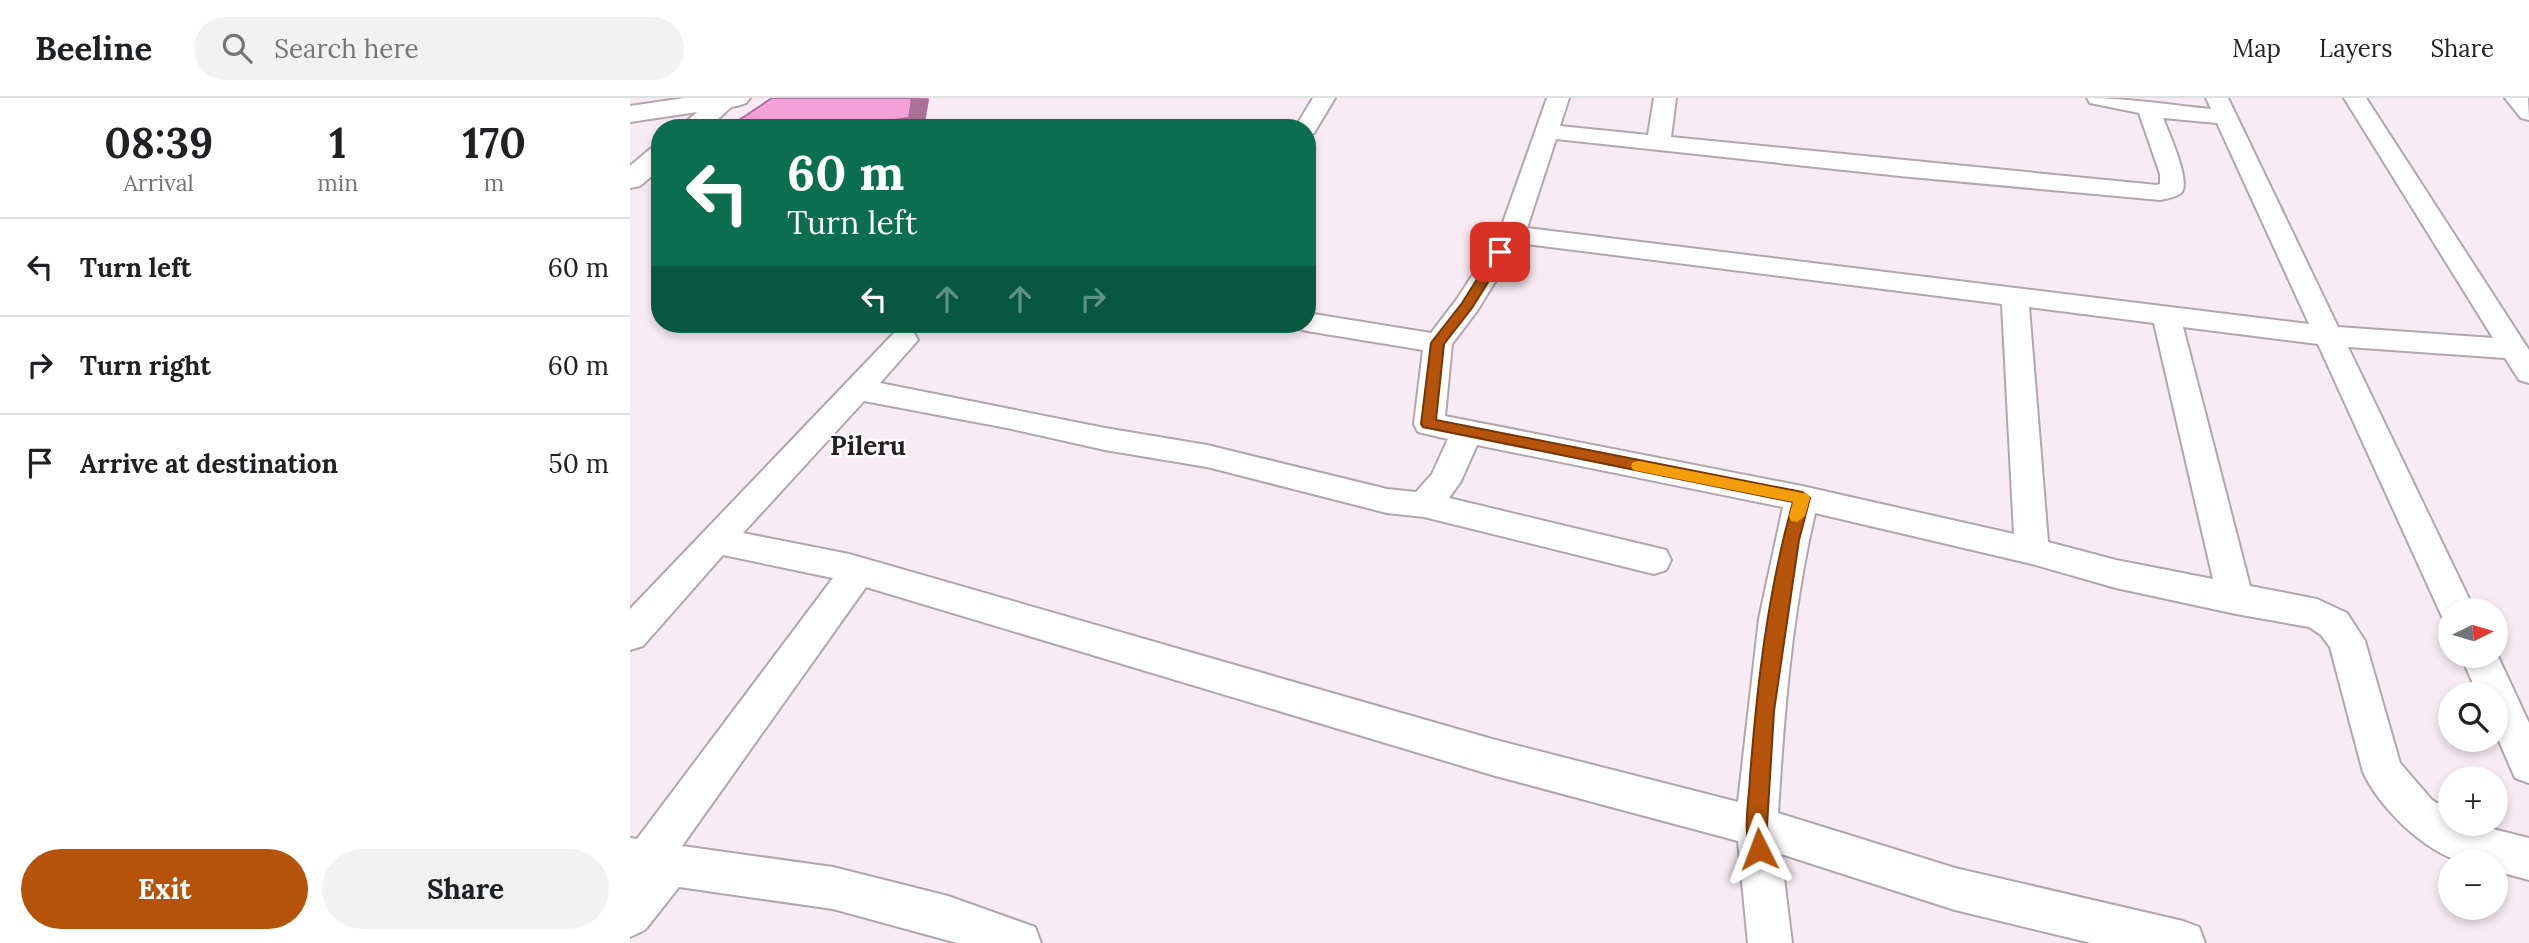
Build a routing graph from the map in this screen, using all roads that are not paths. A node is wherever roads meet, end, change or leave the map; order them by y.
1 (1324, 98) edge
2 (1558, 98) edge
3 (1665, 98) edge
4 (2098, 98) edge
5 (2356, 98) edge
6 (2516, 98) edge
7 (731, 99) edge
8 (2222, 107) edge
9 (2149, 109) junction
10 (2529, 113) edge
11 (630, 114) edge
12 (704, 119) edge
13 (1311, 119) edge
14 (1546, 131) junction
15 (1658, 142) junction
16 (651, 162) edge
17 (630, 180) edge
18 (1512, 234) junction
19 (2015, 297) junction
20 (2166, 316) junction
21 (1316, 323) edge
22 (2330, 336) junction
23 (904, 340) dead end
24 (1438, 343) junction
25 (2514, 349) junction
26 (2529, 373) edge
27 (856, 389) junction
28 (1467, 432) junction
29 (1802, 498) junction
30 (1424, 505) junction
31 (715, 540) junction
32 (2032, 551) junction
33 (1654, 560) dead end
34 (858, 571) junction
35 (2452, 598) edge
36 (2236, 600) junction
37 (630, 635) edge
38 (2485, 668) edge
39 (2529, 765) edge
40 (1757, 826) junction
41 (2529, 859) edge
42 (649, 861) edge
43 (630, 915) edge
44 (1019, 943) edge
45 (1770, 943) edge
46 (2183, 943) edge

1 - 13 street
2 - 14 street
3 - 15 street
4 - 9 street
5 - 25 street
6 - 10 street
7 - 11 main road
7 - 12 main road
8 - 9 street
8 - 22 street
9 - 15 street
14 - 15 street
14 - 18 street
16 - 17 main road
18 - 19 street
18 - 24 street
19 - 20 street
19 - 32 street
20 - 22 street
20 - 36 street
21 - 24 street
22 - 25 street
22 - 35 street
23 - 27 street
24 - 28 street
25 - 26 street
27 - 30 street
27 - 31 street
28 - 29 street
28 - 30 street
29 - 32 street
29 - 40 street
30 - 33 street
31 - 34 street
31 - 37 street
32 - 36 street
34 - 40 street
34 - 42 street
36 - 41 street
38 - 39 street
40 - 45 street
40 - 46 street
42 - 43 street
42 - 44 street

